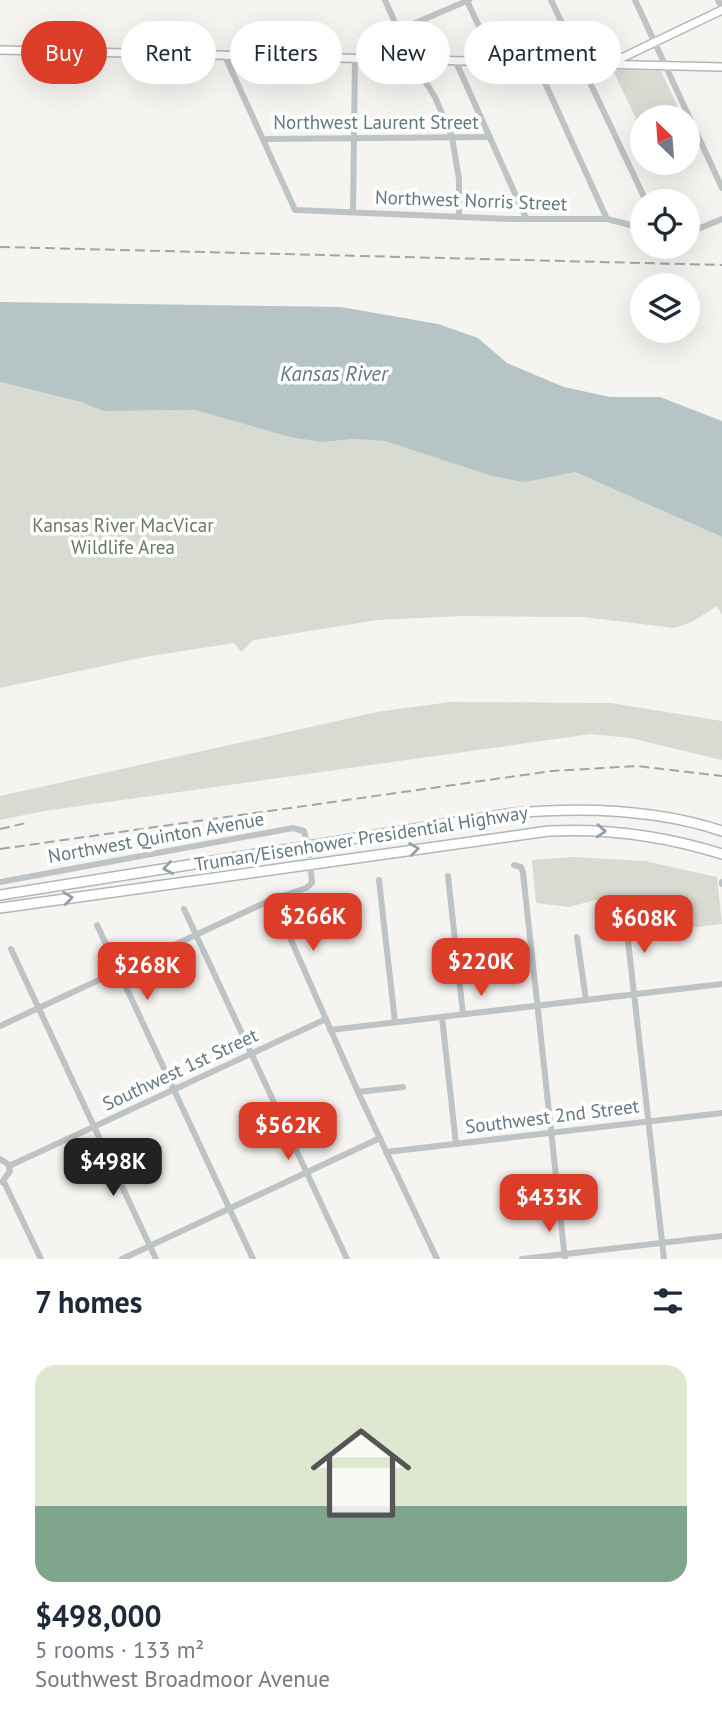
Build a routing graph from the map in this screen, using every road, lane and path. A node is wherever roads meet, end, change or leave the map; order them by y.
1 (384, 0) edge
2 (468, 0) edge
3 (551, 0) edge
4 (635, 0) edge
5 (718, 0) edge
6 (722, 9) edge
7 (394, 21) edge
8 (419, 21) edge
9 (477, 21) edge
10 (561, 21) edge
11 (654, 42) junction
12 (0, 50) edge
13 (225, 56) junction
14 (621, 58) edge
15 (355, 59) joint
16 (450, 62) edge
17 (456, 62) junction
18 (464, 62) edge
19 (621, 64) edge
20 (665, 66) junction
21 (722, 67) edge
22 (427, 84) edge
23 (546, 84) edge
24 (590, 84) edge
25 (356, 136) junction
26 (452, 137) junction
27 (490, 137) junction
28 (263, 139) junction
29 (722, 188) edge
30 (640, 189) edge
31 (353, 212) junction
32 (459, 217) junction
33 (526, 218) junction
34 (607, 219) junction
35 (722, 219) edge
36 (630, 225) edge
37 (700, 228) edge
38 (722, 831) edge
39 (307, 843) dead end
40 (722, 854) edge
41 (514, 865) dead end
42 (311, 872) dead end
43 (448, 876) dead end
44 (379, 880) dead end
45 (0, 881) edge
46 (0, 895) edge
47 (273, 899) junction
48 (0, 908) edge
49 (184, 909) dead end
50 (626, 923) dead end
51 (97, 925) dead end
52 (196, 935) junction
53 (577, 937) dead end
54 (11, 949) dead end
55 (118, 971) junction
56 (722, 984) edge
57 (634, 994) junction
58 (586, 1000) junction
59 (537, 1005) junction
60 (40, 1007) junction
61 (463, 1014) junction
62 (442, 1017) junction
63 (326, 1019) junction
64 (396, 1022) junction
65 (0, 1026) edge
66 (330, 1030) junction
67 (252, 1053) junction
68 (403, 1087) dead end
69 (173, 1090) junction
70 (358, 1092) junction
71 (722, 1113) edge
72 (648, 1121) junction
73 (95, 1126) junction
74 (550, 1132) junction
75 (380, 1138) junction
76 (456, 1144) junction
77 (386, 1152) junction
78 (0, 1159) edge
79 (9, 1166) junction
80 (308, 1172) junction
81 (2, 1182) edge
82 (229, 1209) junction
83 (722, 1236) edge
84 (662, 1243) junction
85 (150, 1246) junction
86 (565, 1257) edge
87 (435, 1258) edge
88 (41, 1259) edge
89 (122, 1259) edge
90 (156, 1259) edge
91 (253, 1259) edge
92 (348, 1259) edge
93 (522, 1259) edge
94 (664, 1259) edge

1 - 7 street
2 - 8 street
2 - 9 street
3 - 10 street
4 - 11 street
5 - 6 street
6 - 11 main road
11 - 14 main road
11 - 20 street
12 - 13 main road
13 - 15 main road
13 - 28 street
15 - 25 street
16 - 17 main road
17 - 18 main road
17 - 27 street
19 - 20 main road
20 - 21 main road
20 - 29 street
22 - 26 street
23 - 34 street
24 - 30 street
25 - 26 street, Northwest Laurent Street
25 - 28 street, Northwest Laurent Street
25 - 31 street
26 - 27 street, Northwest Laurent Street
26 - 32 street
27 - 33 street
28 - 31 street, Northwest Norris Street
31 - 32 street, Northwest Norris Street
32 - 33 street, Northwest Norris Street
33 - 34 street, Northwest Norris Street
34 - 36 street, Northwest Norris Street
35 - 37 street
38 -> 46 highway, Truman/Eisenhower Presidential Highway
39 - 45 street, Northwest Quinton Avenue
48 -> 40 highway, Truman/Eisenhower Presidential Highway
41 - 59 street
42 - 47 street
43 - 61 street
44 - 64 street
47 - 52 street
47 - 63 street
49 - 52 street
50 - 57 street
51 - 55 street
52 - 55 street
52 - 67 street
53 - 58 street
54 - 60 street
55 - 60 street
55 - 69 street
56 - 57 street
57 - 58 street
57 - 72 street
58 - 59 street
59 - 61 street
59 - 74 street
60 - 65 street
60 - 73 street
61 - 62 street
62 - 64 street
62 - 76 street
63 - 66 street
63 - 67 street, Southwest 1st Street
64 - 66 street
66 - 70 street
67 - 69 street, Southwest 1st Street
67 - 80 street
68 - 70 street
69 - 73 street, Southwest 1st Street
69 - 82 street
70 - 75 street
71 - 72 street, Southwest 2nd Street
72 - 74 street, Southwest 2nd Street
72 - 84 street
73 - 79 street, Southwest 1st Street
73 - 85 street
74 - 76 street, Southwest 2nd Street
74 - 86 street
75 - 77 street
75 - 80 street
76 - 77 street, Southwest 2nd Street
77 - 87 street
78 - 79 street
79 - 81 street
80 - 82 street
80 - 92 street
81 - 88 street
82 - 85 street
82 - 91 street
83 - 84 street
84 - 86 street
84 - 94 street
85 - 89 street
85 - 90 street
86 - 93 street

